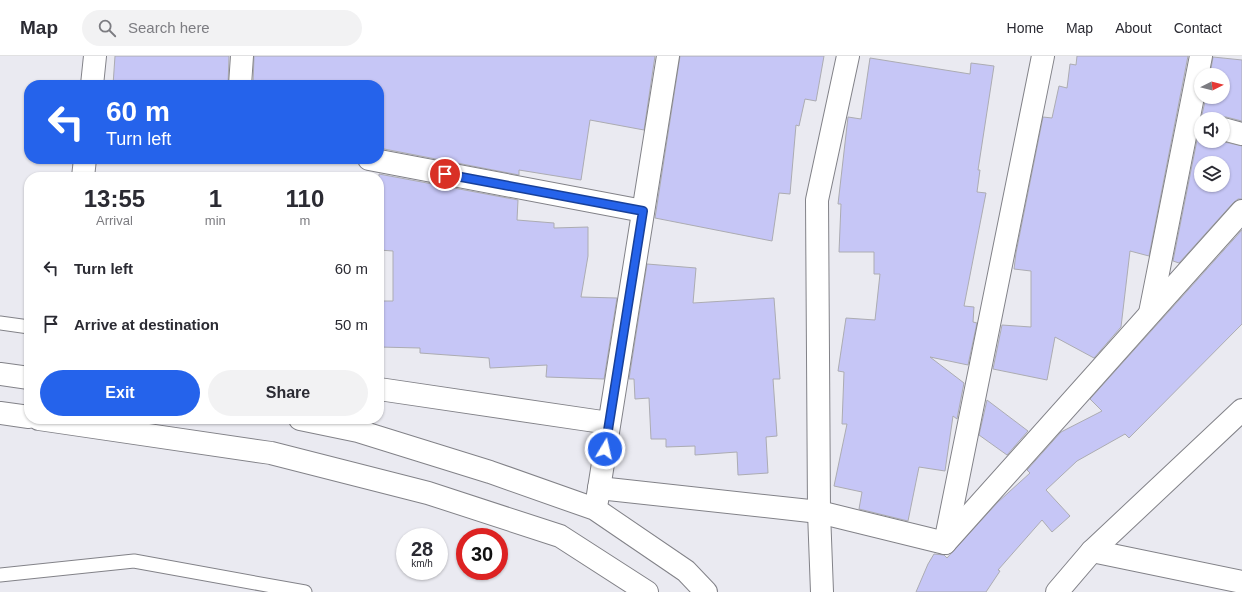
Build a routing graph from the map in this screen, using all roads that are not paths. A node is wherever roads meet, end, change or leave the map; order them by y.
1 (95, 56) edge
2 (242, 56) edge
3 (668, 56) edge
4 (848, 56) edge
5 (1044, 56) edge
6 (1201, 56) edge
7 (93, 80) edge
8 (240, 80) edge
9 (1196, 112) edge
10 (1194, 126) edge
11 (1230, 131) edge
12 (1242, 134) edge
13 (384, 162) edge
14 (643, 211) junction
15 (1242, 211) edge
16 (1150, 313) junction
17 (0, 323) edge
18 (24, 326) edge
19 (0, 374) edge
20 (24, 377) edge
21 (384, 390) edge
22 (1242, 410) edge
23 (0, 413) edge
24 (24, 417) edge
25 (609, 423) junction
26 (73, 424) edge
27 (323, 424) edge
28 (599, 488) junction
29 (595, 509) junction
30 (819, 512) junction
31 (945, 543) junction
32 (1092, 551) junction
33 (0, 575) edge
34 (244, 581) junction
35 (1242, 582) edge
36 (236, 592) edge
37 (305, 592) edge
38 (647, 592) edge
39 (706, 592) edge
40 (822, 592) edge
41 (1057, 592) edge

1 - 7 street
2 - 8 street
3 - 14 street
4 - 30 street
5 - 31 street
6 - 9 street
10 - 16 street
11 - 12 street
13 - 14 street
14 - 25 street
15 - 16 street
16 - 31 street
17 - 18 lane
19 - 20 street
21 - 25 street
22 - 32 street
23 - 24 street
25 - 28 street
26 - 38 street
27 - 29 street
28 - 29 street
28 - 30 street
29 - 39 street
30 - 31 street
30 - 40 street
32 - 35 street
32 - 41 street
33 - 34 lane
34 - 36 lane
34 - 37 lane

